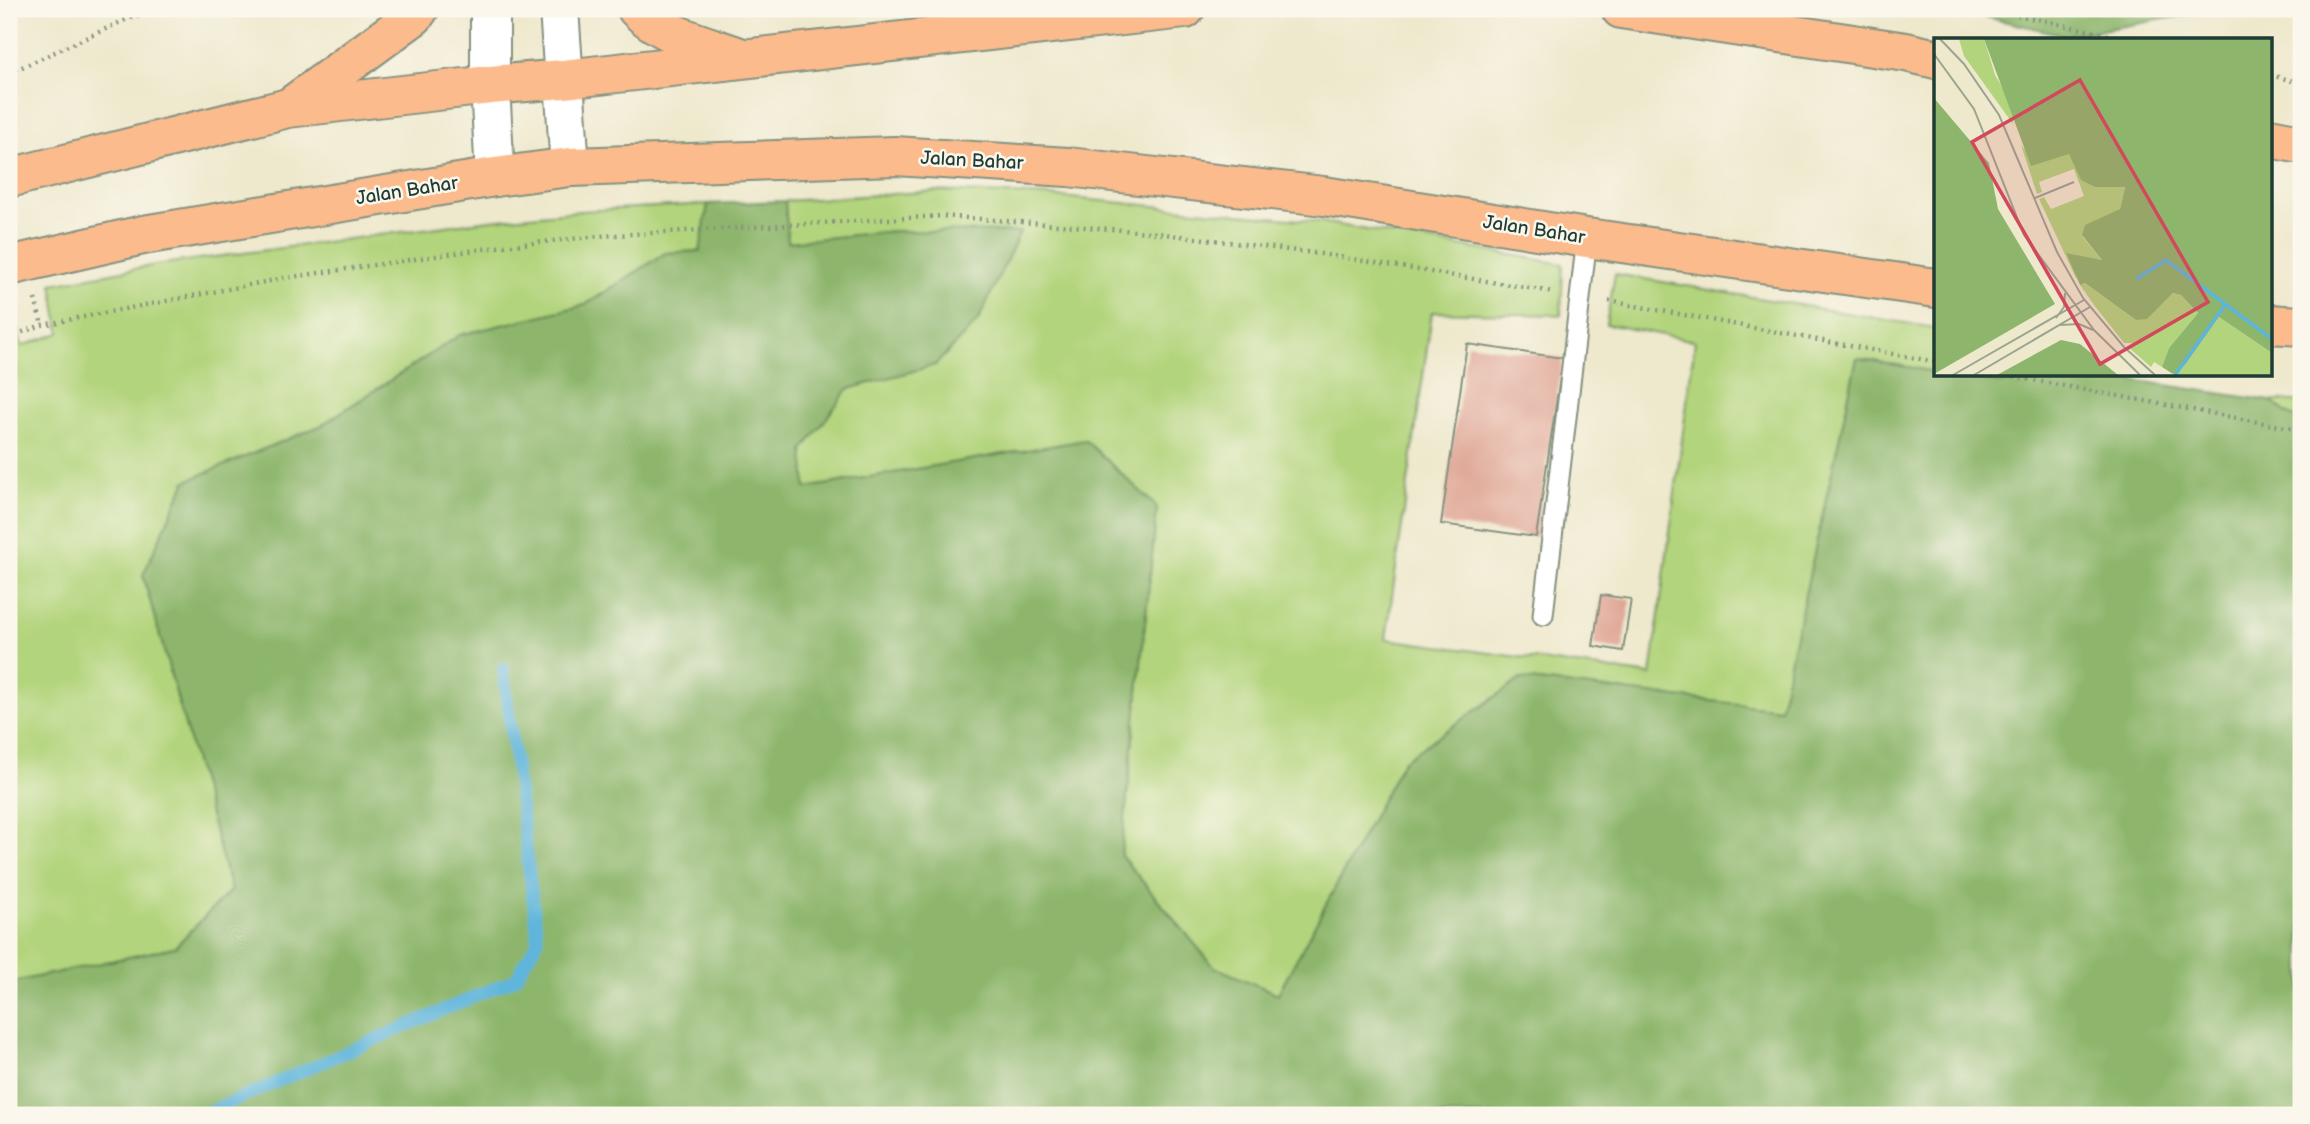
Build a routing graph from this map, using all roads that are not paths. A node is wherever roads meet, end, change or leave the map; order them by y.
1 (419, 9) edge
2 (490, 9) edge
3 (559, 9) edge
4 (637, 9) edge
5 (1185, 9) edge
6 (1621, 9) edge
7 (746, 59) junction
8 (1934, 59) edge
9 (564, 79) junction
10 (490, 85) junction
11 (288, 108) junction
12 (2272, 138) edge
13 (2301, 144) edge
14 (570, 167) junction
15 (495, 177) junction
16 (9, 178) edge
17 (1587, 238) junction
18 (9, 265) edge
19 (1934, 288) edge
20 (2272, 324) edge
21 (2301, 326) edge
22 (1544, 615) dead end

1 - 11 main road
2 - 10 street
3 - 9 street
4 - 7 main road
5 - 7 main road
6 - 8 main road
7 - 9 main road
9 - 10 main road
9 - 14 street
10 - 11 main road
10 - 15 street
11 - 16 main road
12 - 13 main road
14 - 15 main road, Jalan Bahar
14 - 17 main road, Jalan Bahar
15 - 18 main road, Jalan Bahar
17 - 19 main road, Jalan Bahar
17 - 22 lane
20 - 21 main road

